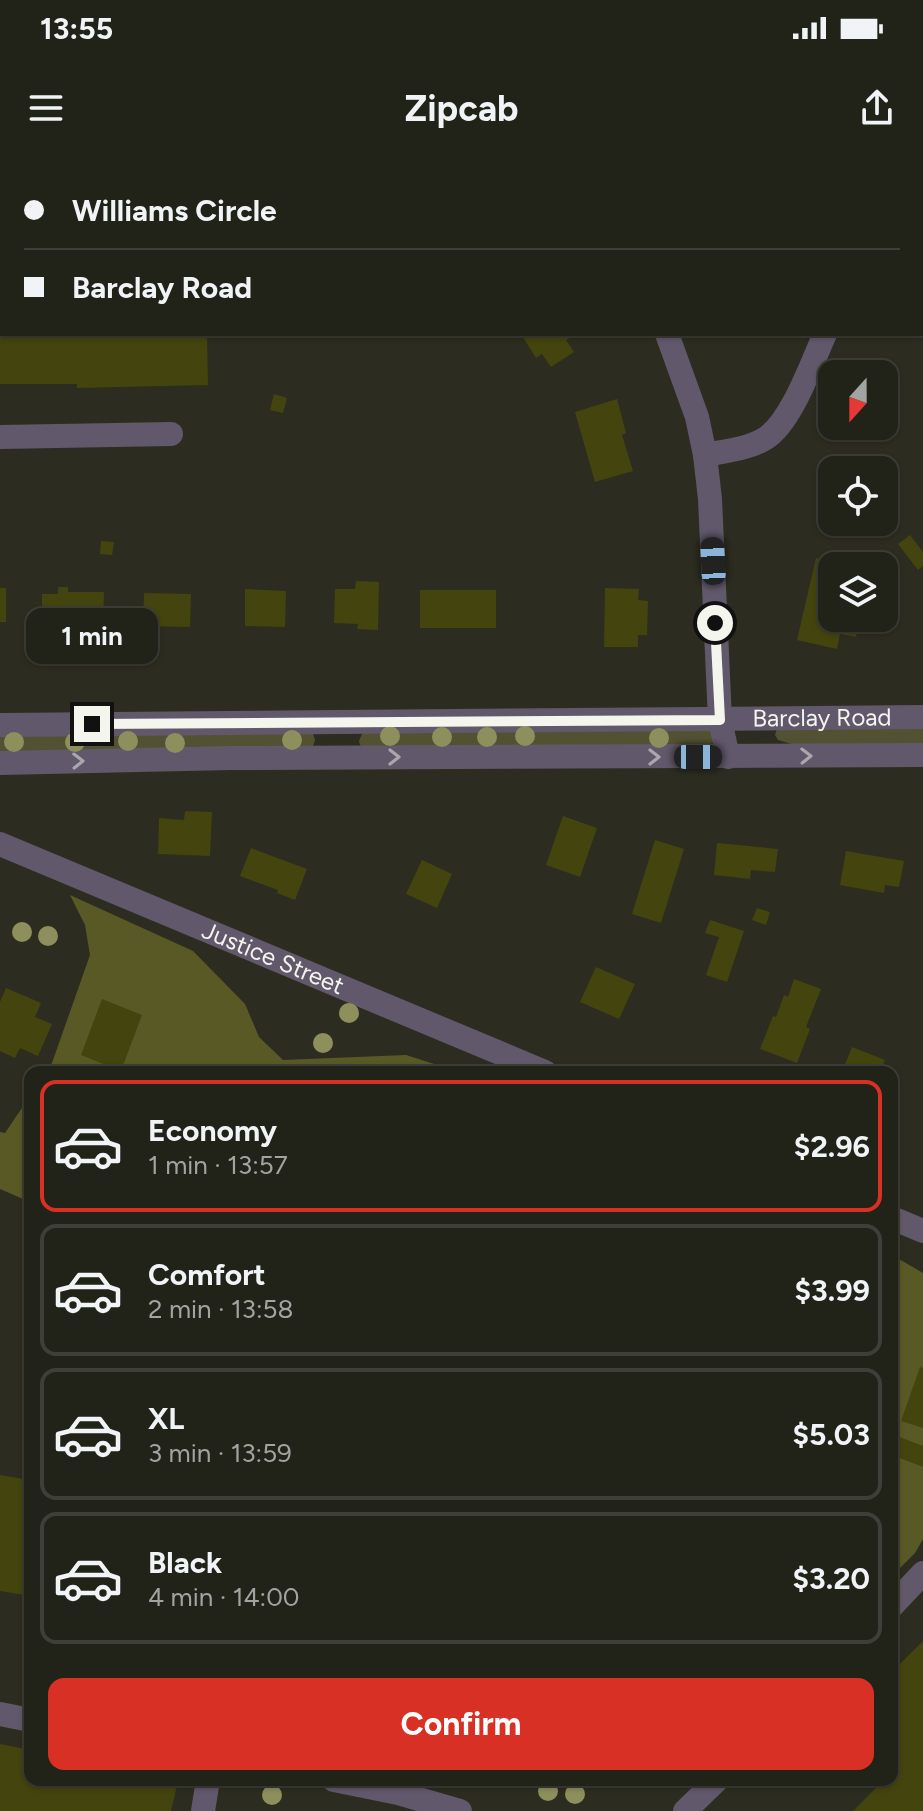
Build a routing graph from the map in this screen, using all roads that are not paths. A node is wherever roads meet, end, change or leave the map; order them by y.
1 (668, 336) edge
2 (824, 336) edge
3 (171, 434) dead end
4 (0, 437) edge
5 (705, 455) junction
6 (923, 717) edge
7 (720, 720) junction
8 (336, 723) junction
9 (0, 725) edge
10 (923, 755) edge
11 (728, 757) junction
12 (336, 758) junction
13 (0, 763) edge
14 (0, 844) edge
15 (531, 1066) edge
16 (898, 1221) edge
17 (923, 1231) edge
18 (923, 1573) edge
19 (898, 1600) edge
20 (0, 1714) edge
21 (24, 1719) edge
22 (207, 1786) edge
23 (364, 1786) edge
24 (711, 1786) edge
25 (203, 1811) edge
26 (460, 1811) edge
27 (685, 1811) edge

1 - 5 street
2 - 5 street
3 - 4 street
5 - 7 street
6 - 7 street, Barclay Road
7 - 8 street, Barclay Road
7 - 11 street
8 - 9 street, Barclay Road
8 - 12 street
11 -> 10 street, Barclay Road
12 -> 11 street, Barclay Road
13 -> 12 street, Barclay Road
14 - 15 street, Justice Street
16 - 17 street
18 - 19 street
20 - 21 street
22 - 25 street
23 - 26 street
24 - 27 street

